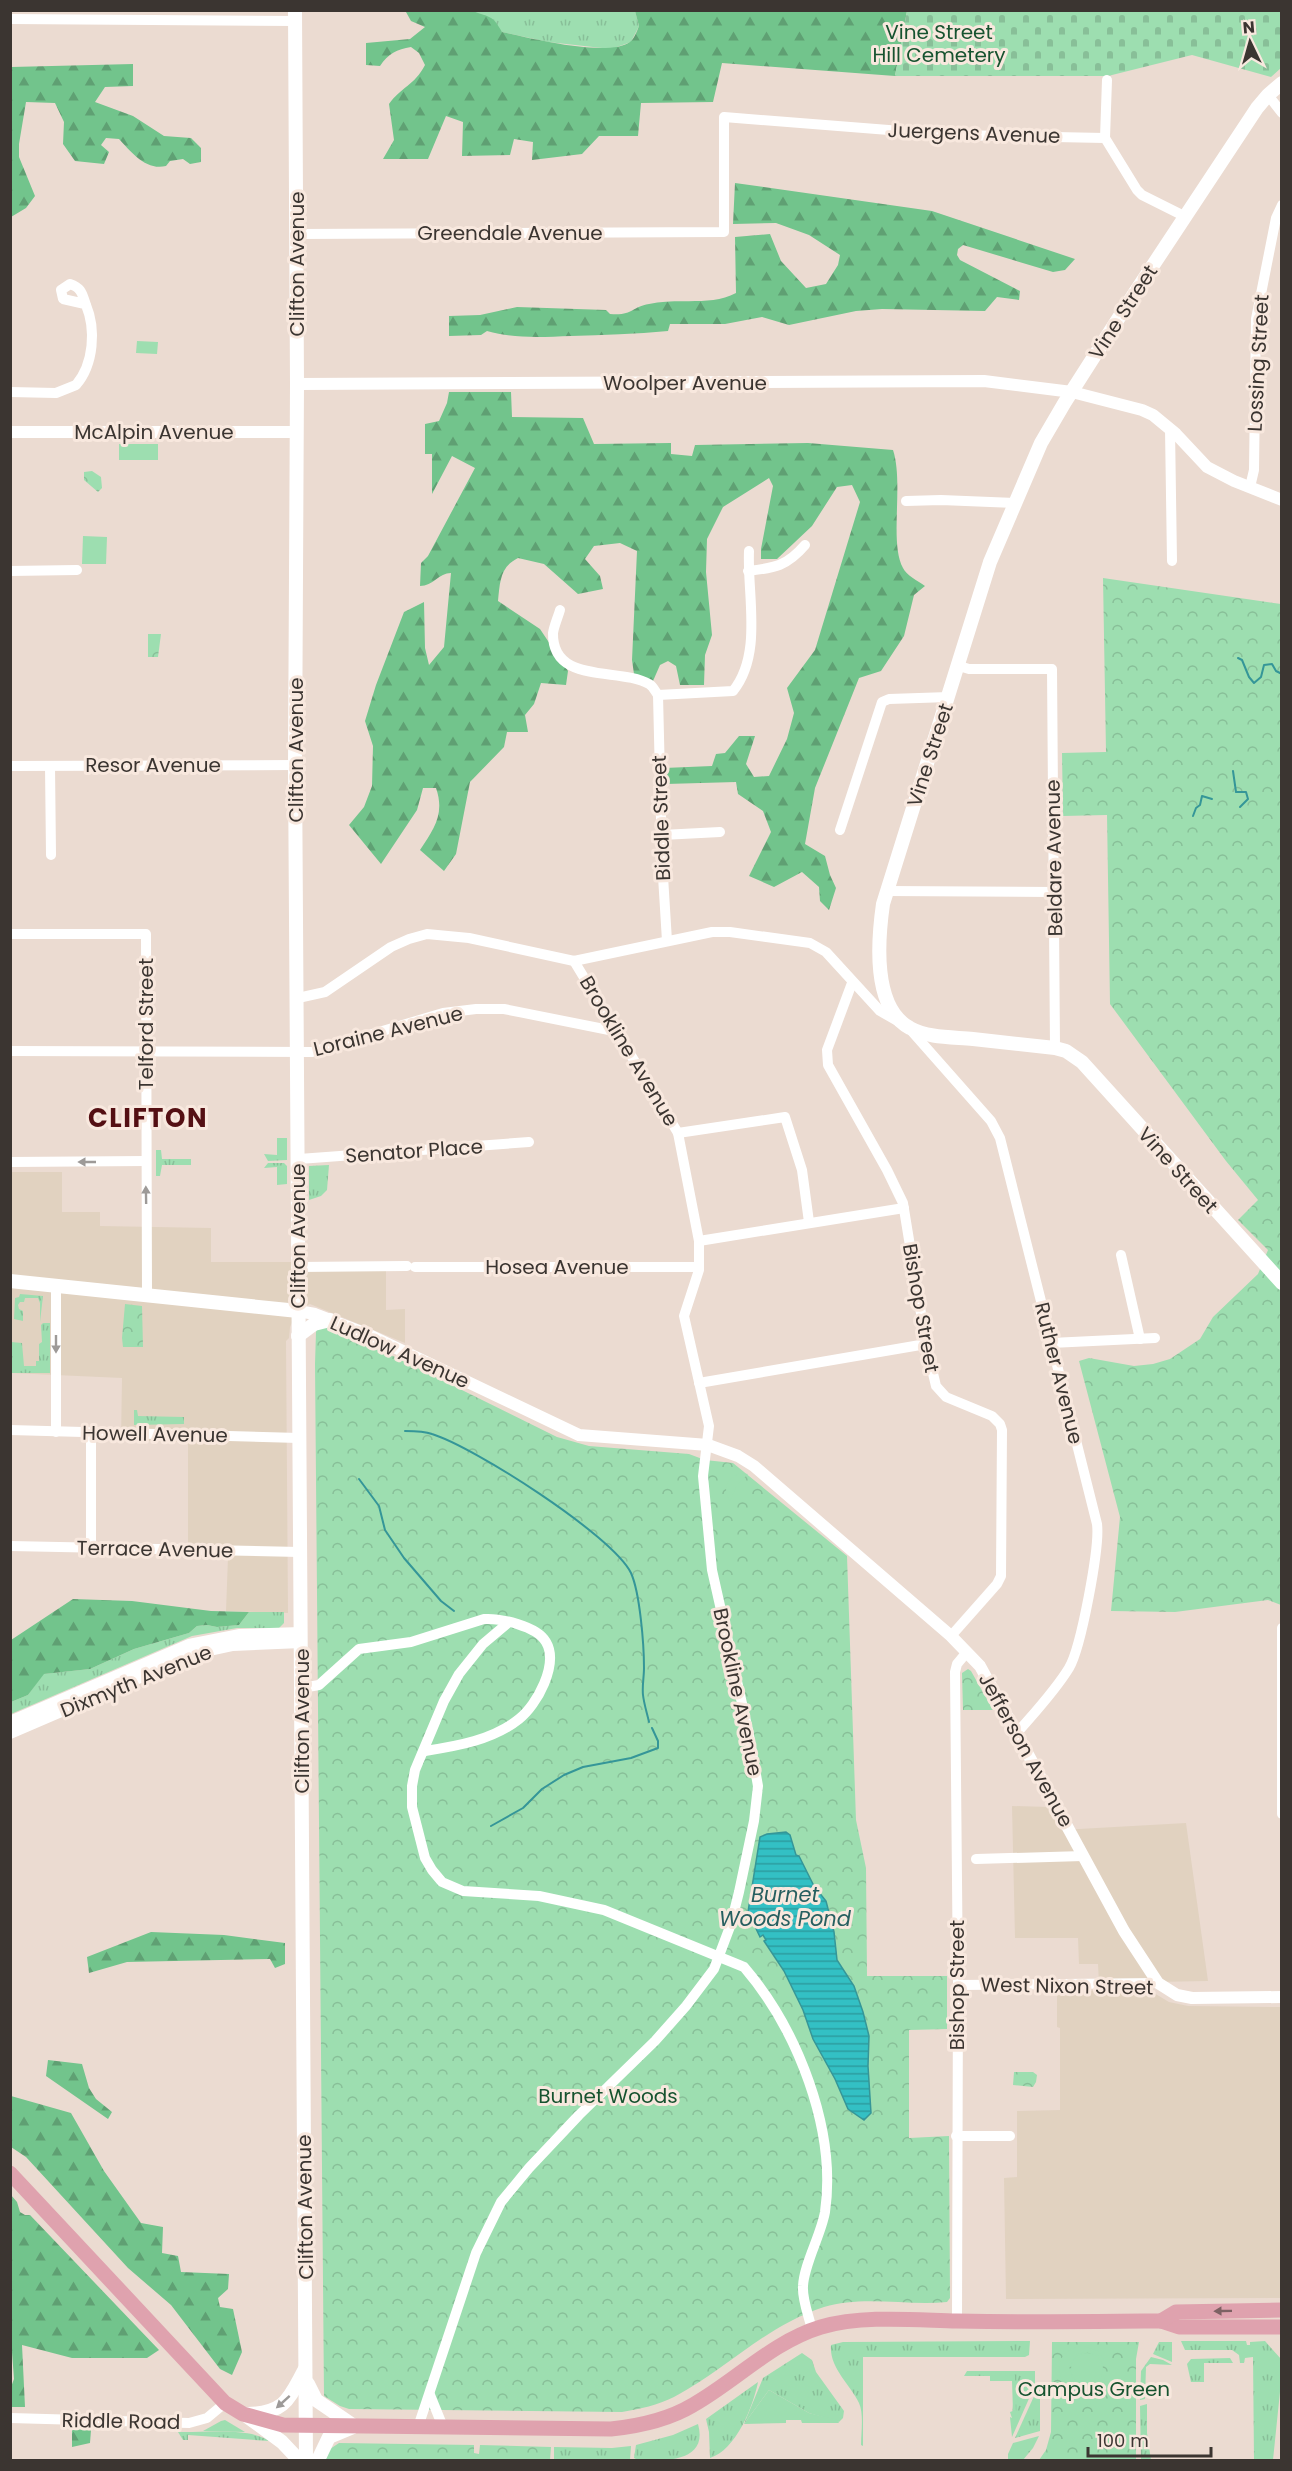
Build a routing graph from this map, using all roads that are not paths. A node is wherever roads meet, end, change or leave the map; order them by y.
1 (295, 16) edge
2 (10, 19) edge
3 (1107, 80) dead end
4 (1281, 83) edge
5 (1268, 94) junction
6 (1281, 113) edge
7 (1105, 138) junction
8 (1281, 205) edge
9 (1186, 217) junction
10 (724, 232) joint
11 (297, 234) junction
12 (85, 304) dead end
13 (297, 384) junction
14 (10, 392) edge
15 (1072, 392) junction
16 (1170, 429) junction
17 (10, 432) edge
18 (297, 432) junction
19 (1250, 487) junction
20 (1281, 500) edge
21 (906, 501) dead end
22 (1015, 503) junction
23 (805, 545) dead end
24 (749, 551) dead end
25 (1172, 561) dead end
26 (77, 570) dead end
27 (10, 571) edge
28 (748, 571) junction
29 (560, 610) dead end
30 (958, 666) junction
31 (658, 694) junction
32 (949, 697) junction
33 (296, 765) junction
34 (10, 766) edge
35 (50, 766) junction
36 (840, 830) dead end
37 (720, 832) dead end
38 (662, 835) junction
39 (51, 855) dead end
40 (887, 891) junction
41 (1054, 892) junction
42 (10, 934) edge
43 (667, 941) junction
44 (574, 961) junction
45 (852, 983) junction
46 (298, 998) junction
47 (908, 1027) junction
48 (619, 1032) junction
49 (1055, 1048) junction
50 (146, 1051) junction
51 (10, 1052) edge
52 (298, 1052) junction
53 (678, 1133) junction
54 (529, 1142) dead end
55 (299, 1159) junction
56 (146, 1161) junction
57 (10, 1162) edge
58 (904, 1208) junction
59 (809, 1222) junction
60 (699, 1241) junction
61 (1121, 1255) dead end
62 (298, 1267) junction
63 (699, 1267) junction
64 (10, 1281) edge
65 (1281, 1283) edge
66 (56, 1286) junction
67 (147, 1295) junction
68 (298, 1311) junction
69 (330, 1320) junction
70 (298, 1336) junction
71 (1155, 1338) dead end
72 (1140, 1339) junction
73 (1051, 1343) junction
74 (926, 1344) junction
75 (699, 1383) junction
76 (10, 1430) edge
77 (57, 1432) junction
78 (91, 1433) junction
79 (299, 1438) junction
80 (708, 1445) junction
81 (10, 1546) edge
82 (91, 1547) junction
83 (300, 1552) junction
84 (509, 1622) junction
85 (1281, 1628) edge
86 (951, 1636) junction
87 (301, 1637) junction
88 (967, 1652) junction
89 (302, 1688) junction
90 (10, 1722) edge
91 (10, 1733) edge
92 (1017, 1733) junction
93 (424, 1751) junction
94 (1281, 1814) edge
95 (1083, 1856) junction
96 (976, 1859) dead end
97 (719, 1957) junction
98 (1158, 1983) junction
99 (958, 1985) junction
100 (1281, 1997) edge
101 (956, 2136) junction
102 (1010, 2136) dead end
103 (10, 2174) edge
104 (1281, 2310) edge
105 (957, 2321) junction
106 (1161, 2321) junction
107 (1252, 2327) junction
108 (1281, 2327) edge
109 (812, 2330) junction
110 (1281, 2334) edge
111 (306, 2367) junction
112 (430, 2395) junction
113 (225, 2403) junction
114 (243, 2414) junction
115 (10, 2418) edge
116 (307, 2426) junction
117 (354, 2426) junction
118 (418, 2427) junction
119 (443, 2427) junction
120 (299, 2460) edge
121 (306, 2460) edge
122 (318, 2460) edge

1 - 2 street
1 - 11 main road, Clifton Avenue
3 - 7 street
4 - 5 main road, Vine Street
5 - 6 street
5 - 9 main road, Vine Street
7 - 9 street
7 - 10 street, Juergens Avenue
8 - 19 street, Lossing Street
9 - 15 main road, Vine Street
10 - 11 street, Greendale Avenue
11 - 13 main road, Clifton Avenue
12 - 14 street
13 - 15 street, Woolper Avenue
13 - 18 main road, Clifton Avenue
15 - 16 street, Woolper Avenue
15 - 22 main road, Vine Street
16 - 19 street, Woolper Avenue
16 - 25 street
17 - 18 street, McAlpin Avenue
18 - 33 main road, Clifton Avenue
19 - 20 street, Woolper Avenue
21 - 22 street
22 - 30 main road, Vine Street
23 - 28 street
24 - 28 street
26 - 27 street
28 - 31 street
29 - 31 street
30 - 32 main road, Vine Street
30 - 41 street, Beldare Avenue
31 - 38 street, Biddle Street
32 - 36 street
32 - 40 main road, Vine Street
33 - 35 street, Resor Avenue
33 - 46 main road, Clifton Avenue
34 - 35 street, Resor Avenue
35 - 39 street
37 - 38 street
38 - 43 street, Biddle Street
40 - 41 street
40 - 47 main road, Vine Street
41 - 49 street, Beldare Avenue
42 - 50 street, Telford Street
43 - 44 street, Ruther Avenue
43 - 45 street, Ruther Avenue
44 - 46 street
44 - 48 street, Brookline Avenue
45 - 47 street, Ruther Avenue
45 - 58 street, Bishop Street
46 - 52 main road, Clifton Avenue
47 - 49 main road, Vine Street
47 - 73 street, Ruther Avenue
48 - 52 street, Loraine Avenue
48 - 53 street, Brookline Avenue
49 - 65 main road, Vine Street
50 - 51 street, Loraine Avenue
50 - 52 street, Loraine Avenue
50 - 56 street, Telford Street
52 - 55 main road, Clifton Avenue
53 - 59 street
53 - 60 street, Brookline Avenue
54 - 55 street, Senator Place
55 - 62 main road, Clifton Avenue
56 -> 57 street
67 -> 56 street, Telford Street
58 - 59 street
58 - 74 street, Bishop Street
59 - 60 street
60 - 63 street, Brookline Avenue
61 - 72 street
62 - 63 street, Hosea Avenue
62 - 68 main road, Clifton Avenue
63 - 75 street, Brookline Avenue
64 - 66 main road, Ludlow Avenue
66 - 67 main road, Ludlow Avenue
66 -> 77 street
67 - 68 main road, Ludlow Avenue
68 - 69 street, Ludlow Avenue
68 - 70 main road, Clifton Avenue
69 - 70 main road
69 - 80 street, Ludlow Avenue
70 - 79 main road, Clifton Avenue
71 - 72 street
72 - 73 street
73 - 92 street, Ruther Avenue
74 - 75 street
74 - 86 street, Bishop Street
75 - 80 street, Brookline Avenue
76 - 77 street, Howell Avenue
77 - 78 street, Howell Avenue
78 - 79 street, Howell Avenue
78 - 82 street
79 - 83 main road, Clifton Avenue
80 - 86 street, Jefferson Avenue
80 - 97 street, Brookline Avenue
81 - 82 street, Terrace Avenue
82 - 83 street, Terrace Avenue
83 - 87 main road, Clifton Avenue
84 - 89 street
84 - 93 street
84 - 93 street
85 - 94 street
86 - 88 street, Jefferson Avenue
87 - 89 main road, Clifton Avenue
87 - 90 street, Dixmyth Avenue
87 - 91 street, Dixmyth Avenue
88 - 92 street, Jefferson Avenue
88 - 99 street, Bishop Street
89 - 111 main road, Clifton Avenue
92 - 95 street, Jefferson Avenue
93 - 97 street
95 - 96 street
95 - 98 street, Jefferson Avenue
97 - 109 street
97 - 112 street, Brookline Avenue
98 - 99 street, West Nixon Street
98 - 100 street, West Nixon Street
99 - 101 street, Bishop Street
101 - 102 street
101 - 105 street, Bishop Street
103 - 113 main road
104 -> 106 main road
105 - 106 main road
105 - 109 main road
106 - 107 main road
107 - 108 main road
107 - 110 main road
109 - 119 main road
111 -> 114 main road
111 - 116 main road, Clifton Avenue
111 - 117 main road
112 - 118 street, Brookline Avenue
112 - 119 street
113 - 114 main road
113 - 115 street, Riddle Road
114 - 116 main road
114 - 120 main road
116 - 117 main road
116 - 121 main road, Clifton Avenue
117 - 118 main road
117 - 122 main road
118 - 119 main road

